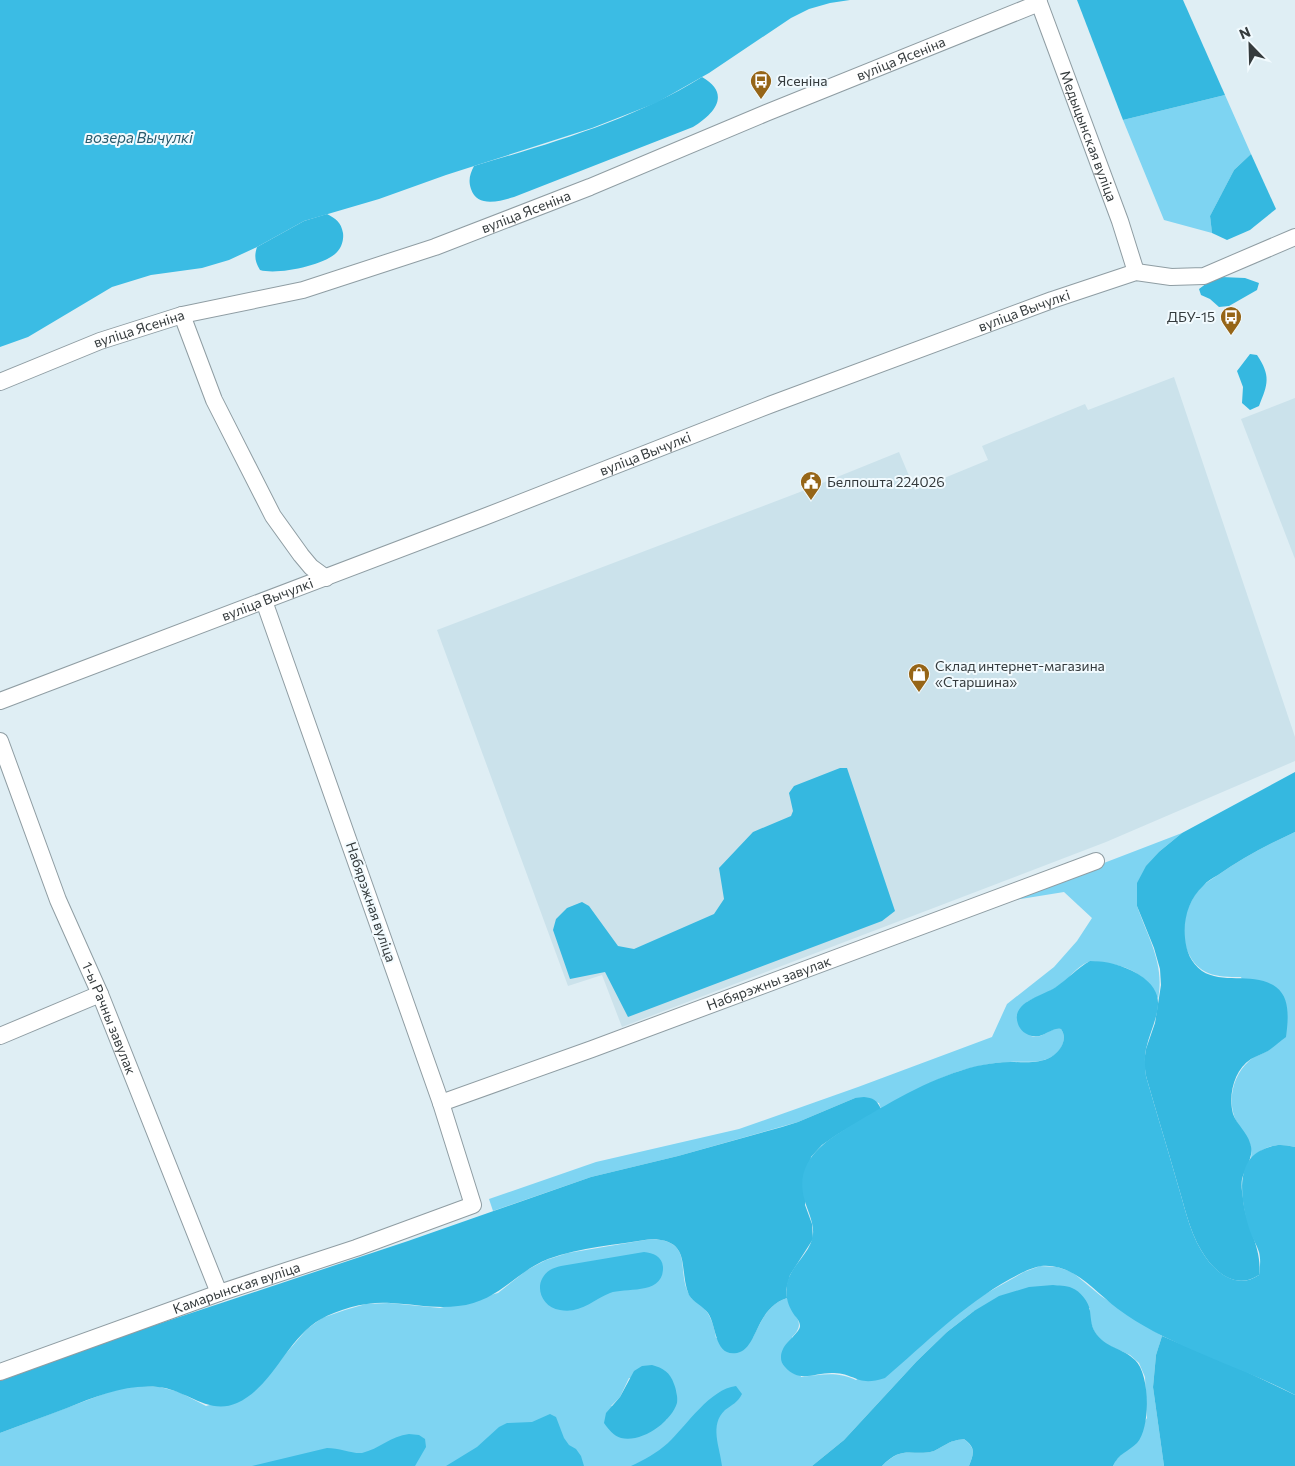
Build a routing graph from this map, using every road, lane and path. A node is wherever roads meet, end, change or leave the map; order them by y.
1 (1038, 1) edge
2 (1295, 237) edge
3 (1136, 272) junction
4 (182, 315) junction
5 (0, 382) edge
6 (326, 578) junction
7 (264, 600) junction
8 (0, 701) edge
9 (0, 741) edge
10 (1096, 861) dead end
11 (100, 994) junction
12 (0, 1036) edge
13 (441, 1103) junction
14 (473, 1205) joint
15 (219, 1293) junction
16 (0, 1372) edge

1 - 3 street, Медыцынская вуліца
1 - 4 street, вуліца Ясеніна
2 - 3 street, вуліца Вычулкі
3 - 6 street, вуліца Вычулкі
4 - 5 street, вуліца Ясеніна
4 - 6 street
6 - 7 street, вуліца Вычулкі
7 - 8 street, вуліца Вычулкі
7 - 13 street, Набярэжная вуліца
9 - 11 street, 1-ы Рачны завулак
10 - 13 street, Набярэжны завулак
11 - 12 street
11 - 15 street, 1-ы Рачны завулак
13 - 14 street, Набярэжная вуліца
14 - 15 street, Камарынская вуліца
15 - 16 street, Камарынская вуліца

